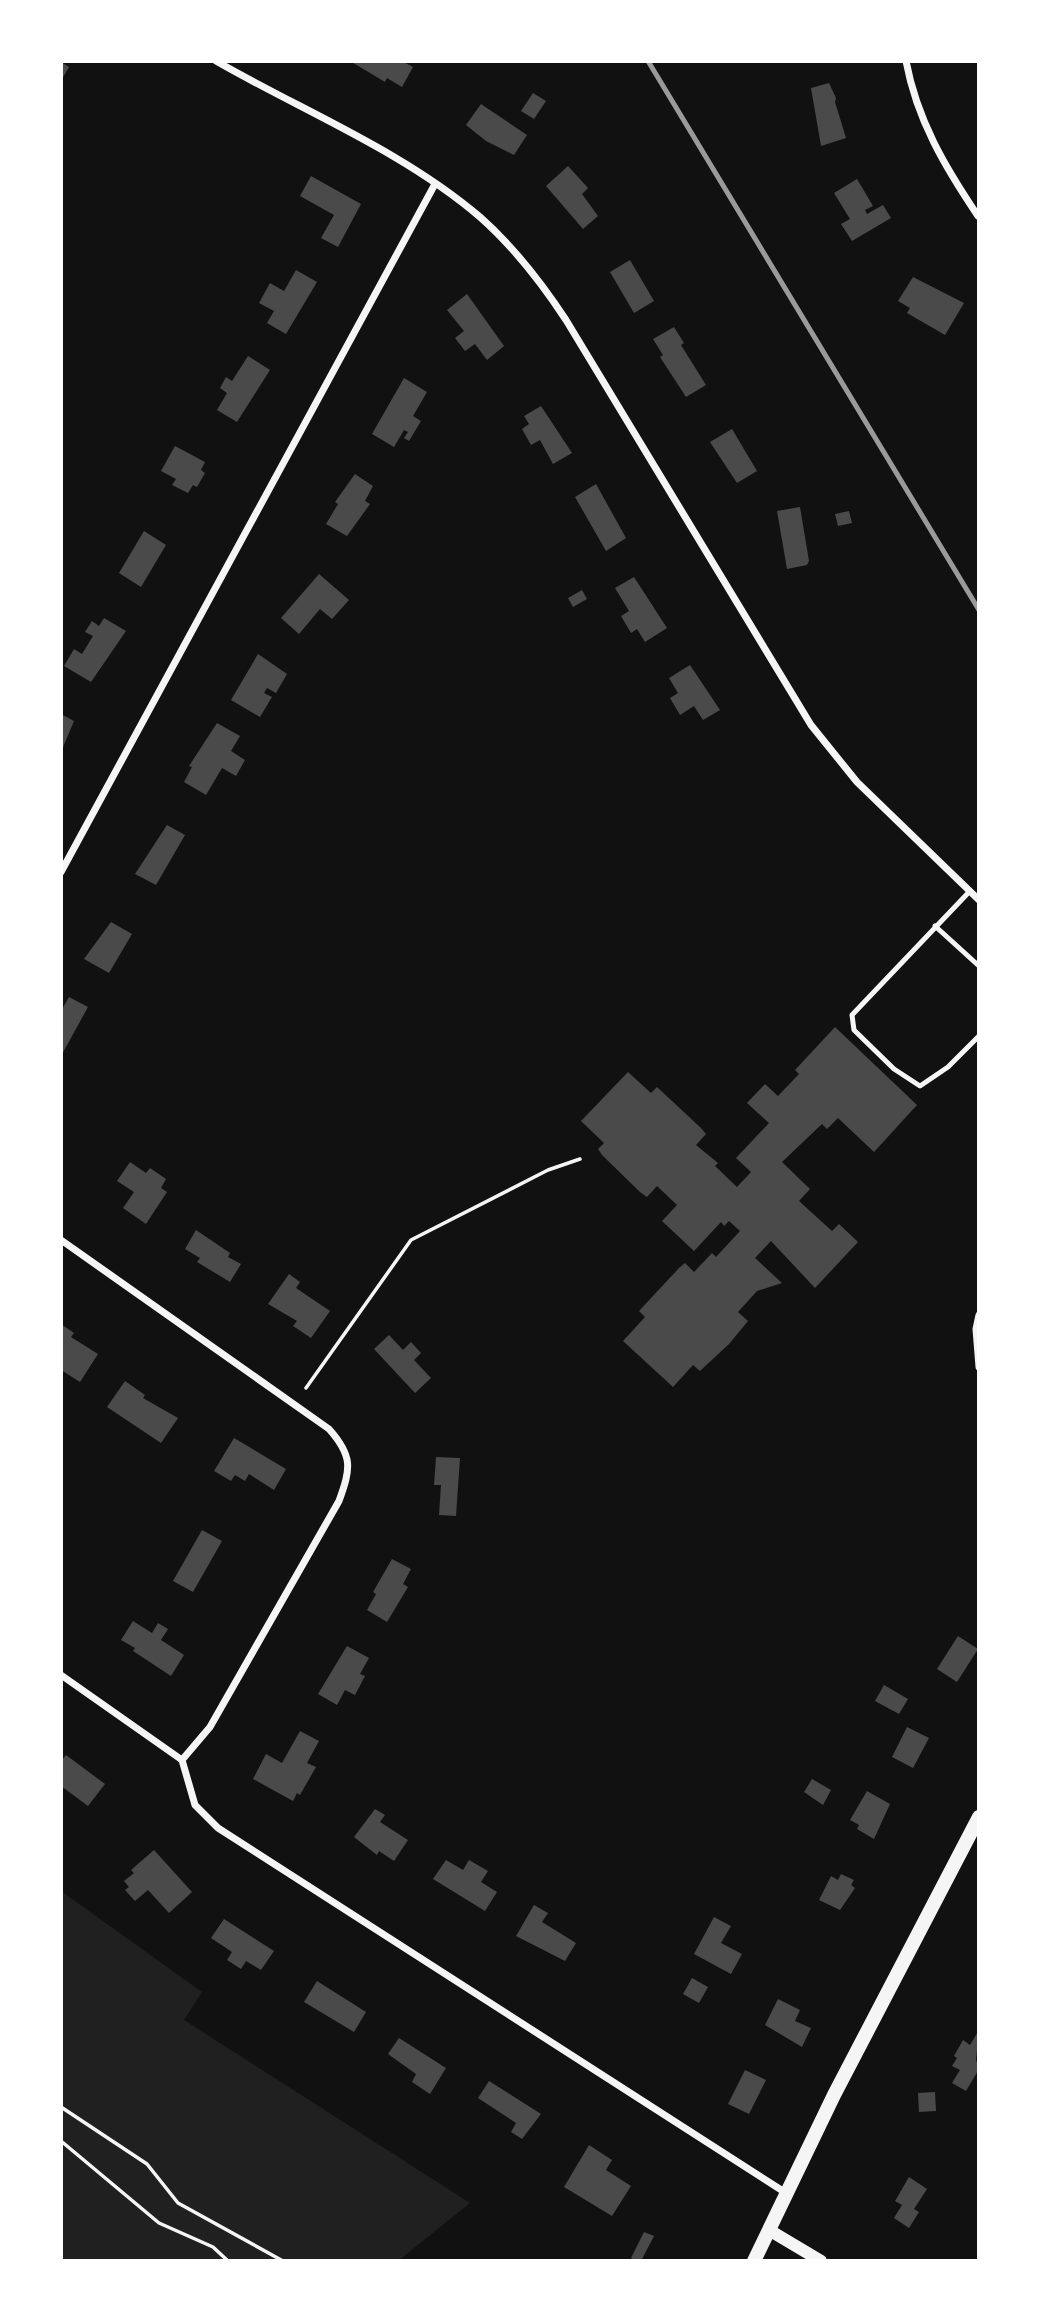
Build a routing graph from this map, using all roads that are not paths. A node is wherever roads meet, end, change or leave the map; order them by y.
1 (216, 61) edge
2 (906, 61) edge
3 (435, 184) junction
4 (978, 216) edge
5 (61, 872) edge
6 (970, 891) junction
7 (979, 900) edge
8 (935, 926) junction
9 (979, 966) edge
10 (979, 1036) edge
11 (61, 1240) edge
12 (979, 1315) edge
13 (979, 1367) edge
14 (61, 1675) edge
15 (182, 1760) junction
16 (979, 1817) edge
17 (786, 2193) junction
18 (769, 2230) junction
19 (754, 2261) edge
20 (821, 2261) edge

1 - 3 street
2 - 4 street
3 - 5 street
3 - 6 street
6 - 7 street
6 - 8 lane
8 - 9 lane
8 - 10 lane
11 - 15 street
12 - 13 street
14 - 15 street
15 - 17 street
16 - 17 main road
17 - 18 main road
18 - 19 main road
18 - 20 street

